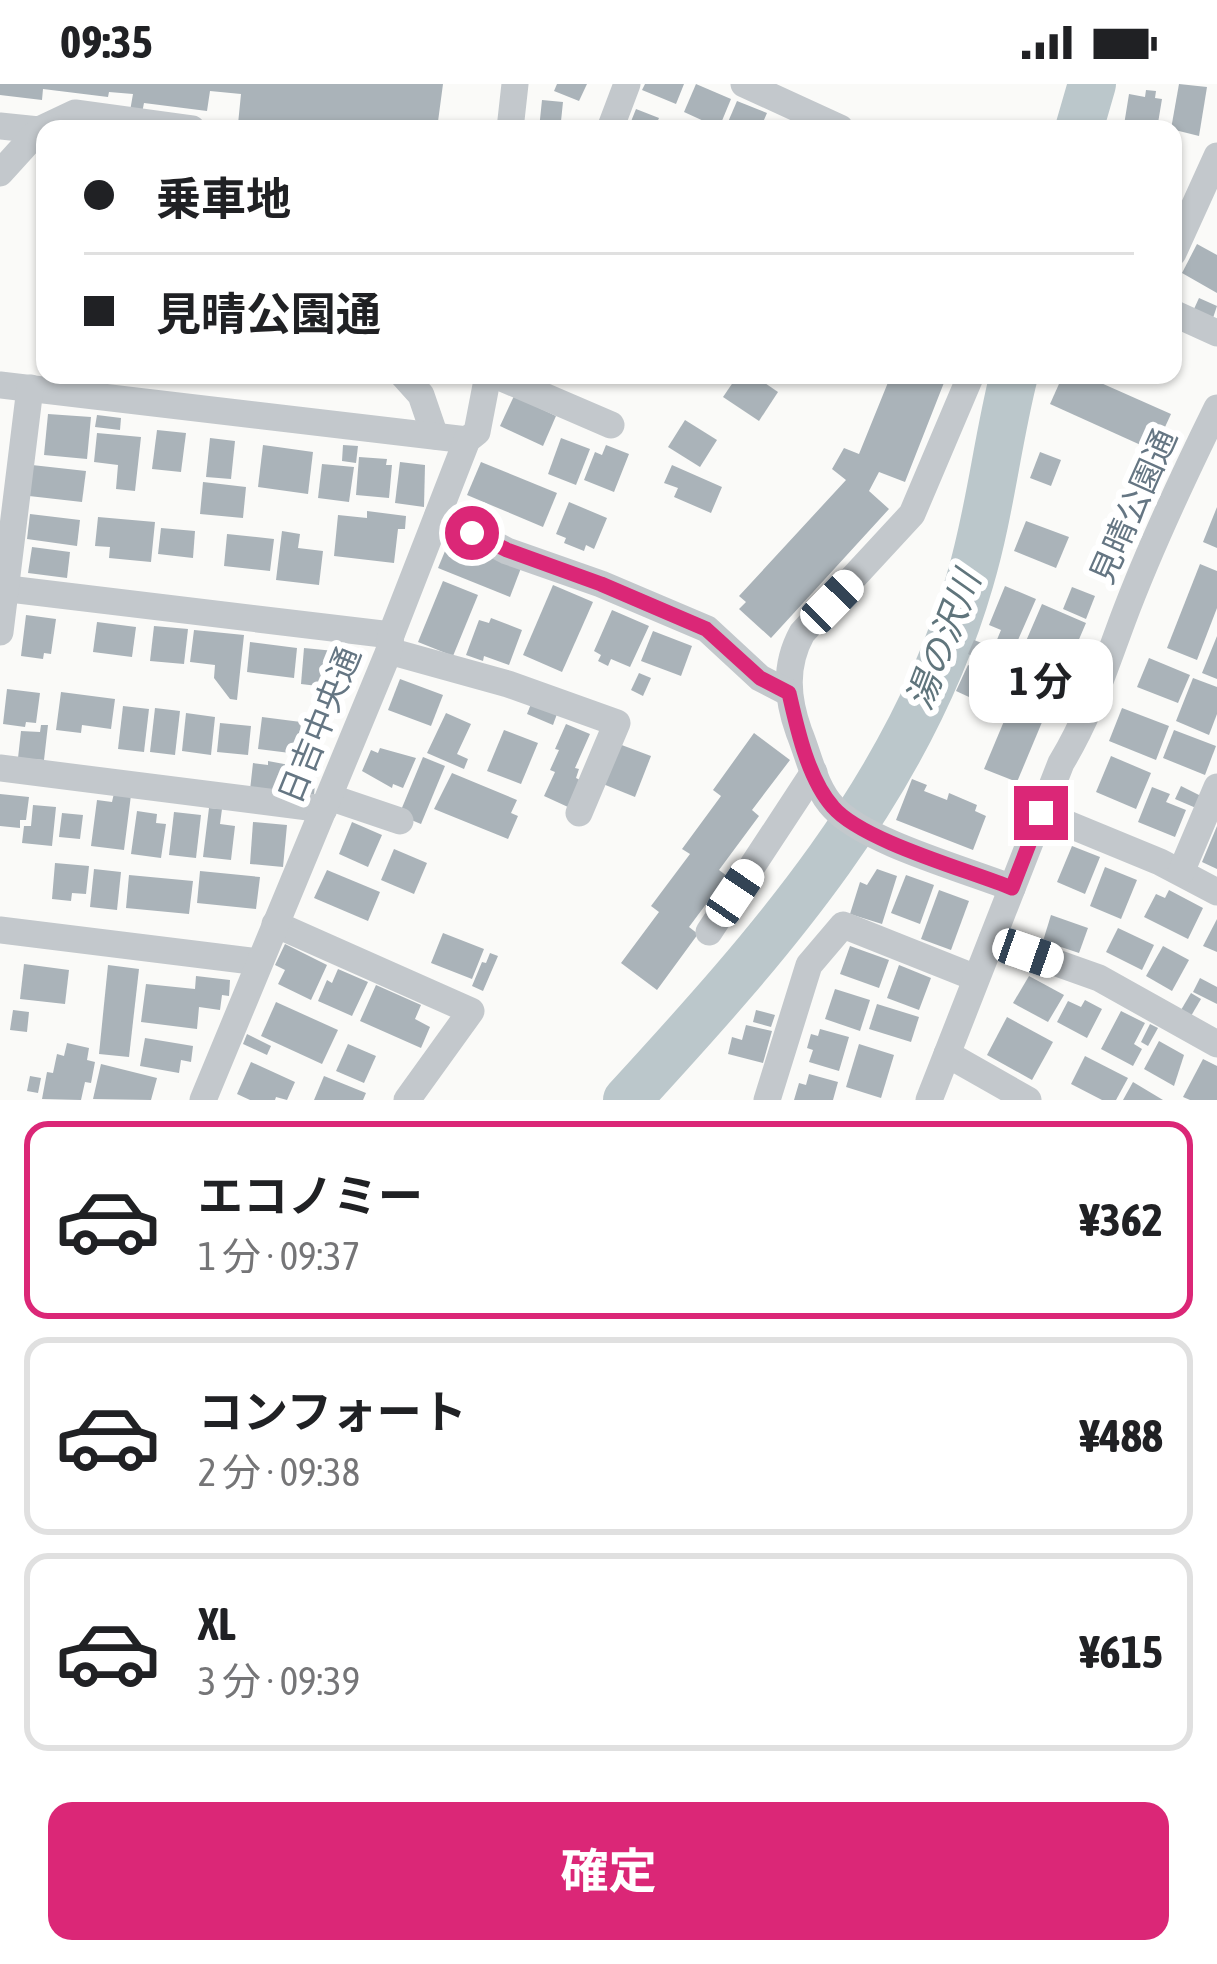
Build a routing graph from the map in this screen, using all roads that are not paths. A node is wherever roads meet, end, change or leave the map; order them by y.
1 (515, 84) edge
2 (627, 84) edge
3 (744, 84) edge
4 (60, 120) edge
5 (126, 120) edge
6 (510, 120) edge
7 (613, 120) edge
8 (823, 120) edge
9 (0, 126) edge
10 (36, 130) edge
11 (36, 133) edge
12 (1217, 156) edge
13 (0, 173) edge
14 (1182, 233) edge
15 (1182, 317) edge
16 (1217, 334) edge
17 (412, 384) edge
18 (490, 384) edge
19 (513, 384) edge
20 (967, 384) edge
21 (0, 385) edge
22 (30, 388) junction
23 (1217, 408) edge
24 (611, 425) dead end
25 (434, 436) junction
26 (467, 440) junction
27 (438, 515) junction
28 (3, 589) edge
29 (0, 632) edge
30 (390, 643) junction
31 (789, 693) junction
32 (0, 768) edge
33 (814, 772) junction
34 (1217, 787) edge
35 (326, 803) junction
36 (579, 813) dead end
37 (1041, 813) junction
38 (400, 821) dead end
39 (1181, 872) junction
40 (1012, 888) junction
41 (1217, 892) edge
42 (275, 924) junction
43 (0, 930) edge
44 (709, 932) dead end
45 (992, 940) junction
46 (260, 962) junction
47 (976, 978) junction
48 (1217, 1044) edge
49 (947, 1054) junction
50 (203, 1100) edge
51 (406, 1100) edge
52 (767, 1100) edge
53 (929, 1100) edge
54 (1028, 1100) edge

1 - 6 street
2 - 7 street
3 - 8 street
4 - 5 street
9 - 10 street
11 - 13 street
12 - 14 street
15 - 16 street
17 - 25 street
18 - 26 street, 日吉中央通
19 - 24 street
20 - 31 street
21 - 22 street
22 - 25 street
22 - 28 street
23 - 37 street, 見晴公園通
25 - 26 street
26 - 27 street, 日吉中央通
27 - 30 street, 日吉中央通
27 - 31 street
28 - 29 street
28 - 30 street
30 - 35 street, 日吉中央通
30 - 36 street
31 - 33 street
32 - 35 street
33 - 40 street
33 - 44 street
34 - 39 street
35 - 38 street
35 - 42 street, 日吉中央通
37 - 39 street
37 - 40 street, 見晴公園通
39 - 41 street
40 - 45 street, 見晴公園通
42 - 46 street, 日吉中央通
42 - 51 street
43 - 46 street
45 - 47 street, 見晴公園通
45 - 48 street
46 - 50 street, 日吉中央通
47 - 49 street, 見晴公園通
47 - 52 street
49 - 53 street, 見晴公園通
49 - 54 street

